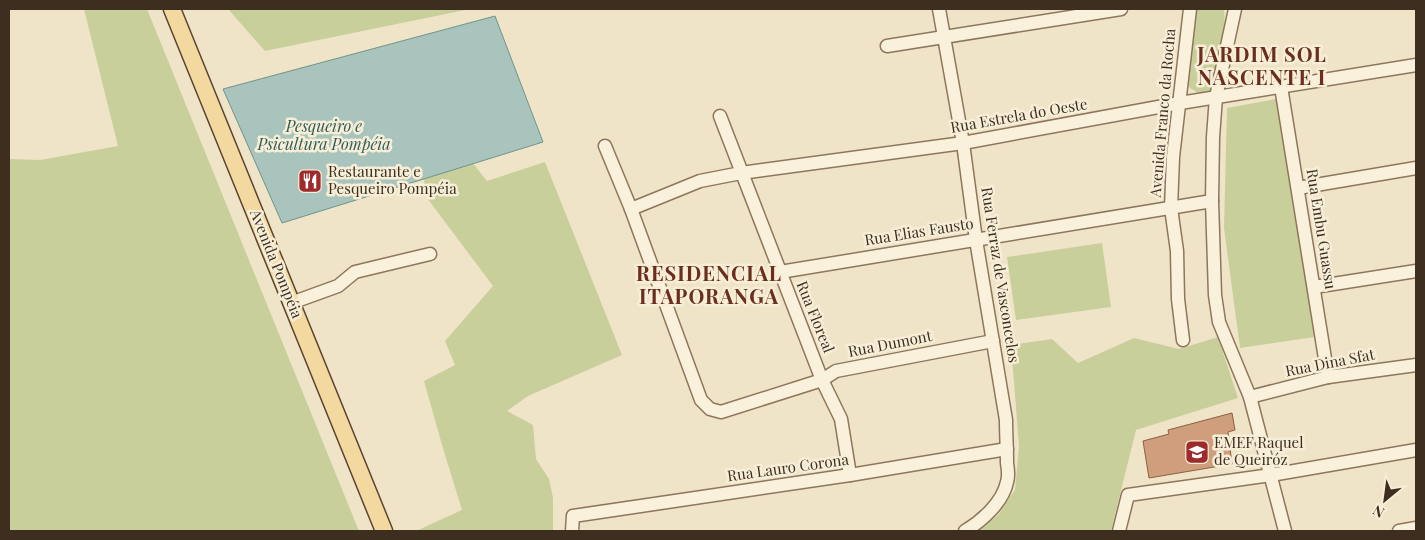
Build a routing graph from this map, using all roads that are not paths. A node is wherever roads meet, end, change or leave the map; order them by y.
1 (172, 9) edge
2 (939, 9) edge
3 (1121, 9) edge
4 (1190, 9) edge
5 (1235, 9) edge
6 (944, 37) junction
7 (887, 46) dead end
8 (1416, 65) edge
9 (1281, 87) junction
10 (1216, 97) junction
11 (1180, 103) junction
12 (720, 116) dead end
13 (963, 143) junction
14 (605, 146) dead end
15 (1416, 168) edge
16 (741, 173) junction
17 (1298, 188) junction
18 (1212, 201) junction
19 (1171, 208) junction
20 (631, 209) junction
21 (976, 240) junction
22 (430, 254) dead end
23 (1416, 270) edge
24 (780, 272) junction
25 (1314, 287) junction
26 (291, 303) junction
27 (1183, 340) dead end
28 (993, 341) junction
29 (1416, 365) edge
30 (1328, 377) junction
31 (822, 380) junction
32 (1250, 397) junction
33 (1007, 449) junction
34 (1416, 450) edge
35 (850, 475) junction
36 (1270, 475) junction
37 (383, 528) edge
38 (1416, 528) edge
39 (572, 531) edge
40 (965, 531) edge
41 (1119, 531) edge
42 (1285, 531) edge
43 (1399, 531) edge

1 - 26 main road, Avenida Pompéia
2 - 6 street, Rua Ferraz de Vasconcelos
3 - 6 street
4 - 11 street, Avenida Franco da Rocha
5 - 10 street
6 - 7 street
6 - 13 street, Rua Ferraz de Vasconcelos
8 - 9 street, Rua Estrela do Oeste
9 - 10 street, Rua Estrela do Oeste
9 - 17 street, Rua Embu Guassu
10 - 11 street, Rua Estrela do Oeste
10 - 18 street
11 - 13 street, Rua Estrela do Oeste
11 - 19 street, Avenida Franco da Rocha
12 - 16 street, Rua Floreal
13 - 16 street, Rua Estrela do Oeste
13 - 21 street, Rua Ferraz de Vasconcelos
14 - 20 street
15 - 17 street
16 - 20 street, Rua Estrela do Oeste
16 - 24 street, Rua Floreal
17 - 25 street, Rua Embu Guassu
18 - 19 street, Rua Elias Fausto
18 - 32 street
19 - 21 street, Rua Elias Fausto
19 - 27 street, Avenida Franco da Rocha
20 - 31 street, Rua Dumont
21 - 24 street, Rua Elias Fausto
21 - 28 street, Rua Ferraz de Vasconcelos
22 - 26 street
23 - 25 street
24 - 31 street, Rua Floreal
25 - 30 street, Rua Embu Guassu
26 - 37 main road, Avenida Pompéia
28 - 31 street, Rua Dumont
28 - 33 street, Rua Ferraz de Vasconcelos
29 - 30 street, Rua Dina Sfat
30 - 32 street, Rua Dina Sfat
31 - 35 street, Rua Floreal
32 - 36 street
33 - 35 street, Rua Lauro Corona
33 - 40 street, Rua Ferraz de Vasconcelos
34 - 36 street
35 - 39 street, Rua Lauro Corona
36 - 41 street
36 - 42 street
38 - 43 street

